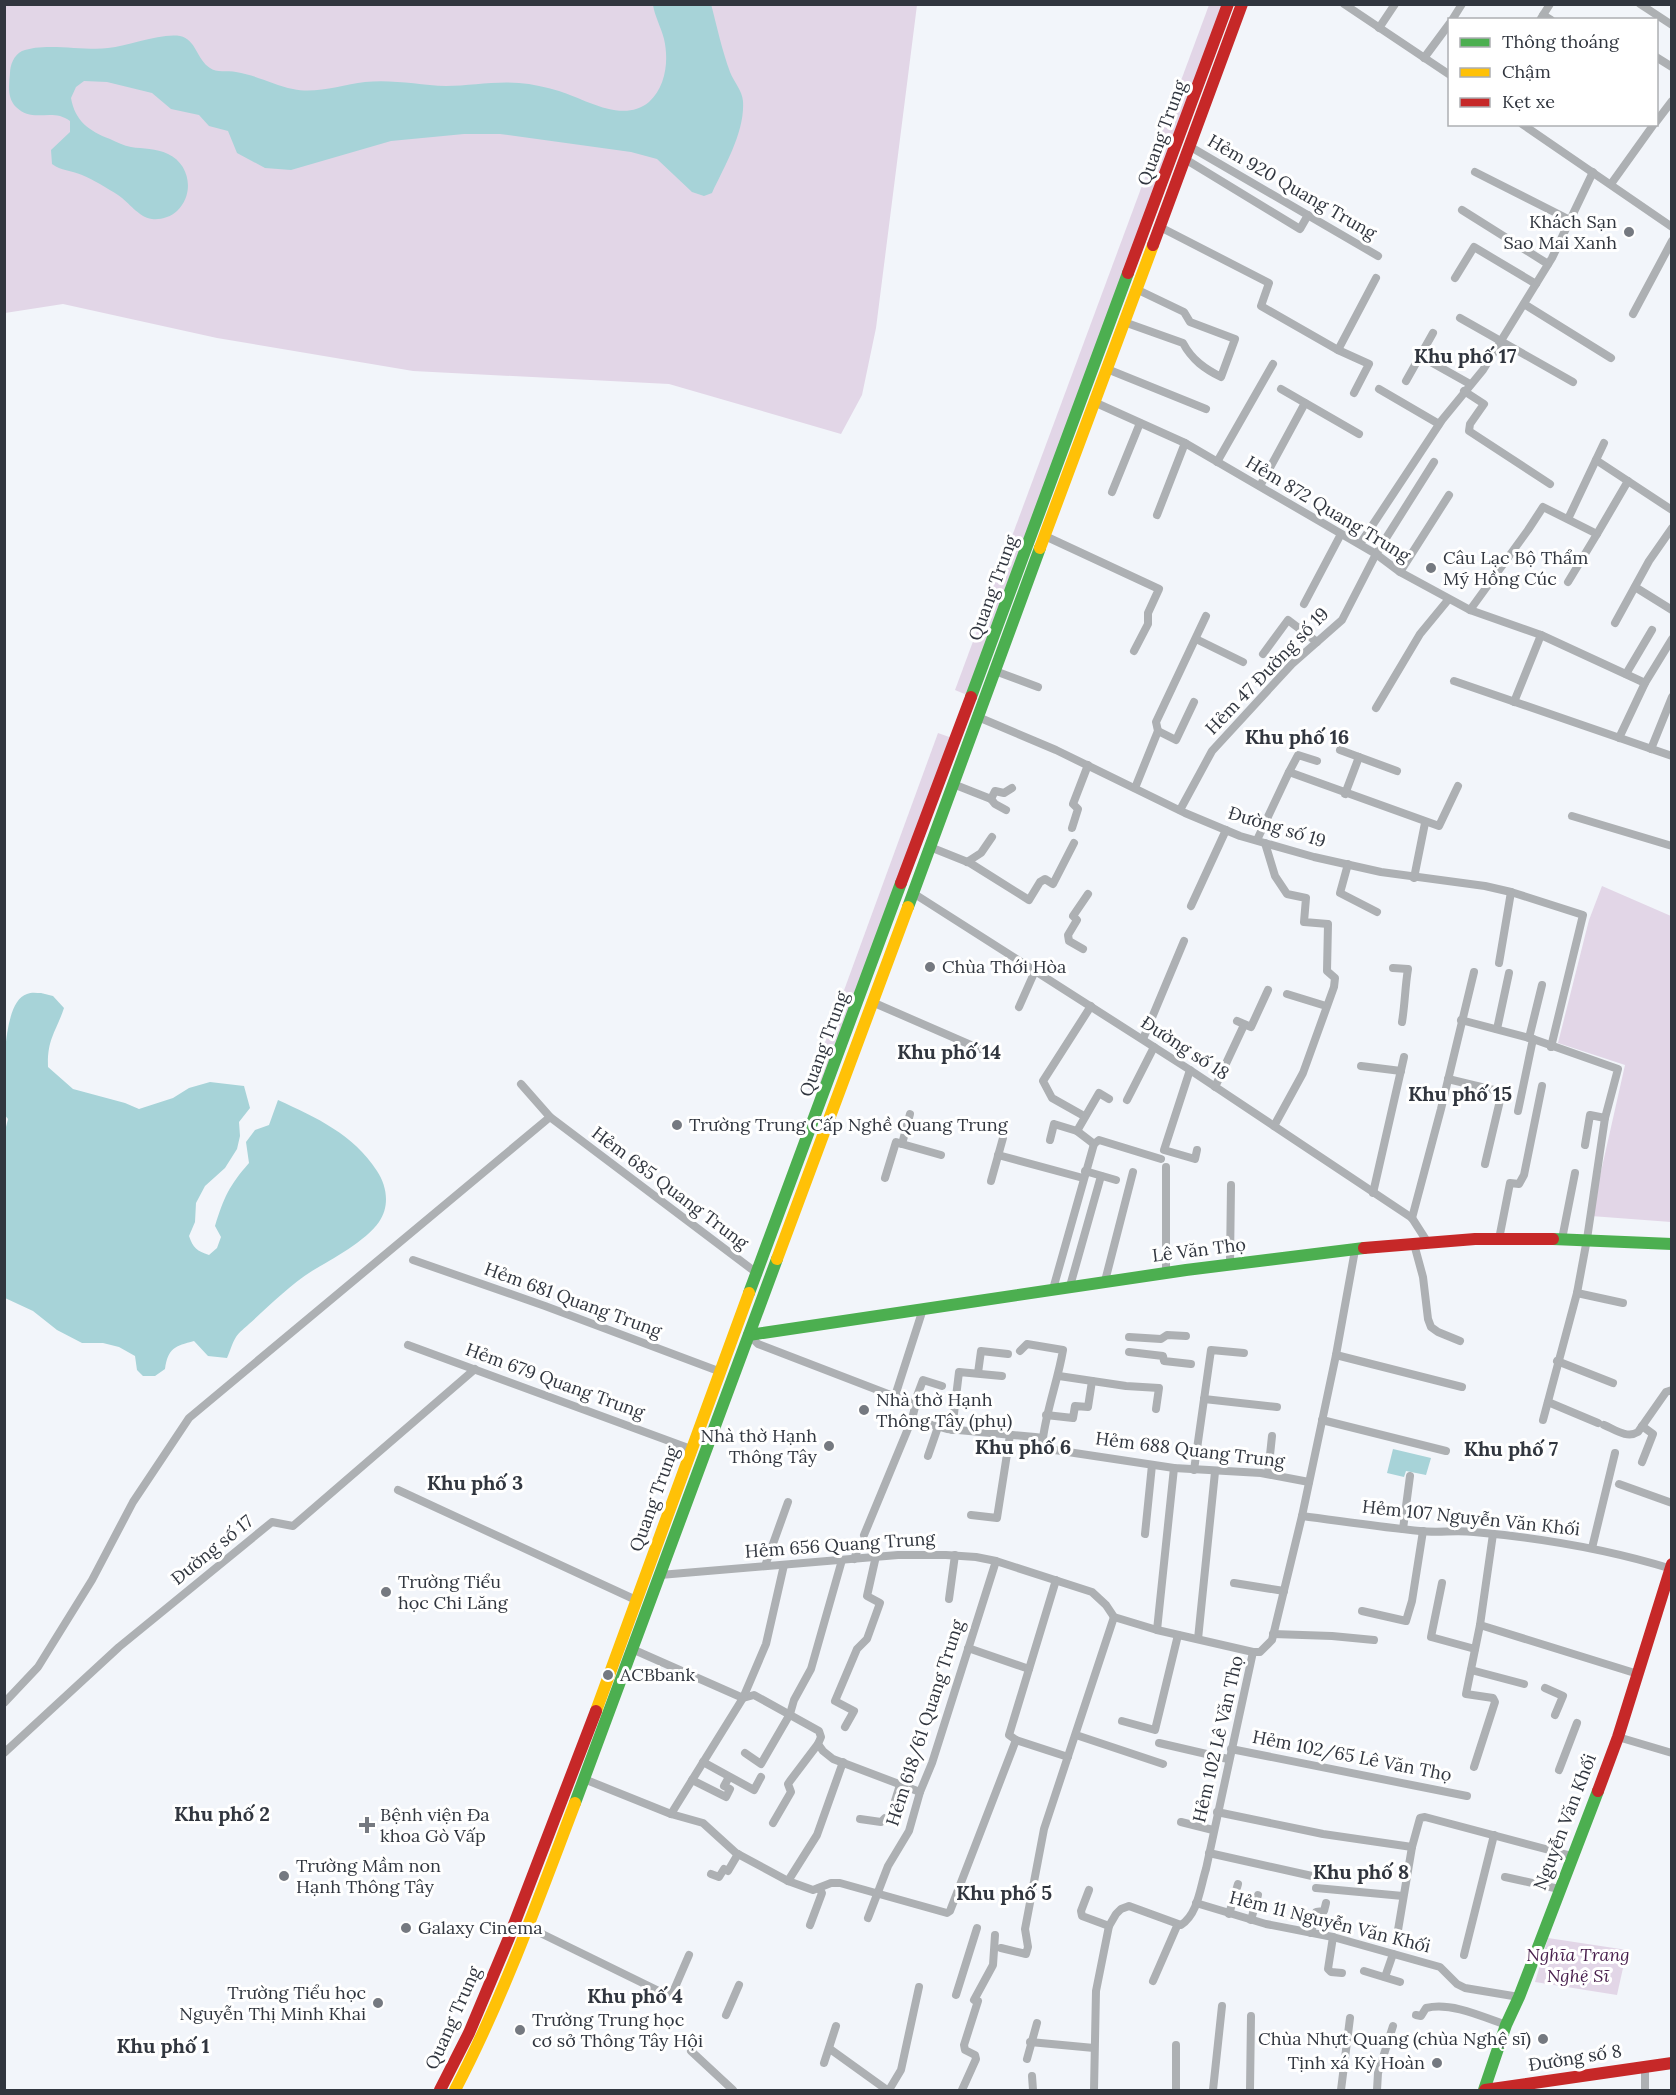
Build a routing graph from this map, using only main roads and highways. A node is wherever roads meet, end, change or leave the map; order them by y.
1 (1228, 4) edge
2 (1242, 4) edge
3 (972, 714) junction
4 (901, 886) junction
5 (913, 893) junction
6 (819, 1107) junction
7 (832, 1111) junction
8 (1671, 1244) edge
9 (749, 1335) junction
10 (735, 1336) junction
11 (1671, 1567) edge
12 (615, 1678) junction
13 (515, 1922) junction
14 (528, 1927) junction
15 (482, 2001) junction
16 (495, 2006) junction
17 (1671, 2063) edge
18 (1547, 2085) edge
19 (440, 2091) edge
20 (455, 2091) edge
21 (1485, 2091) edge

1 - 3 main road, Quang Trung
2 - 3 main road, Quang Trung
3 - 4 main road, Quang Trung
3 - 5 main road, Quang Trung
4 - 5 main road
4 - 6 main road, Quang Trung
5 - 7 main road, Quang Trung
6 - 7 main road
6 - 10 main road, Quang Trung
7 - 9 main road, Quang Trung
8 - 9 main road, Lê Văn Thọ
9 - 10 main road, Lê Văn Thọ
9 - 12 main road, Quang Trung
10 - 12 main road, Quang Trung
11 - 21 main road, Nguyễn Văn Khối
12 - 13 main road, Quang Trung
12 - 14 main road, Quang Trung
13 - 14 main road
13 - 15 main road, Quang Trung
14 - 16 main road, Quang Trung
15 - 16 main road
15 - 19 main road, Quang Trung
16 - 20 main road, Quang Trung
17 - 18 main road, Đường số 8
18 - 21 main road, Đường số 8

